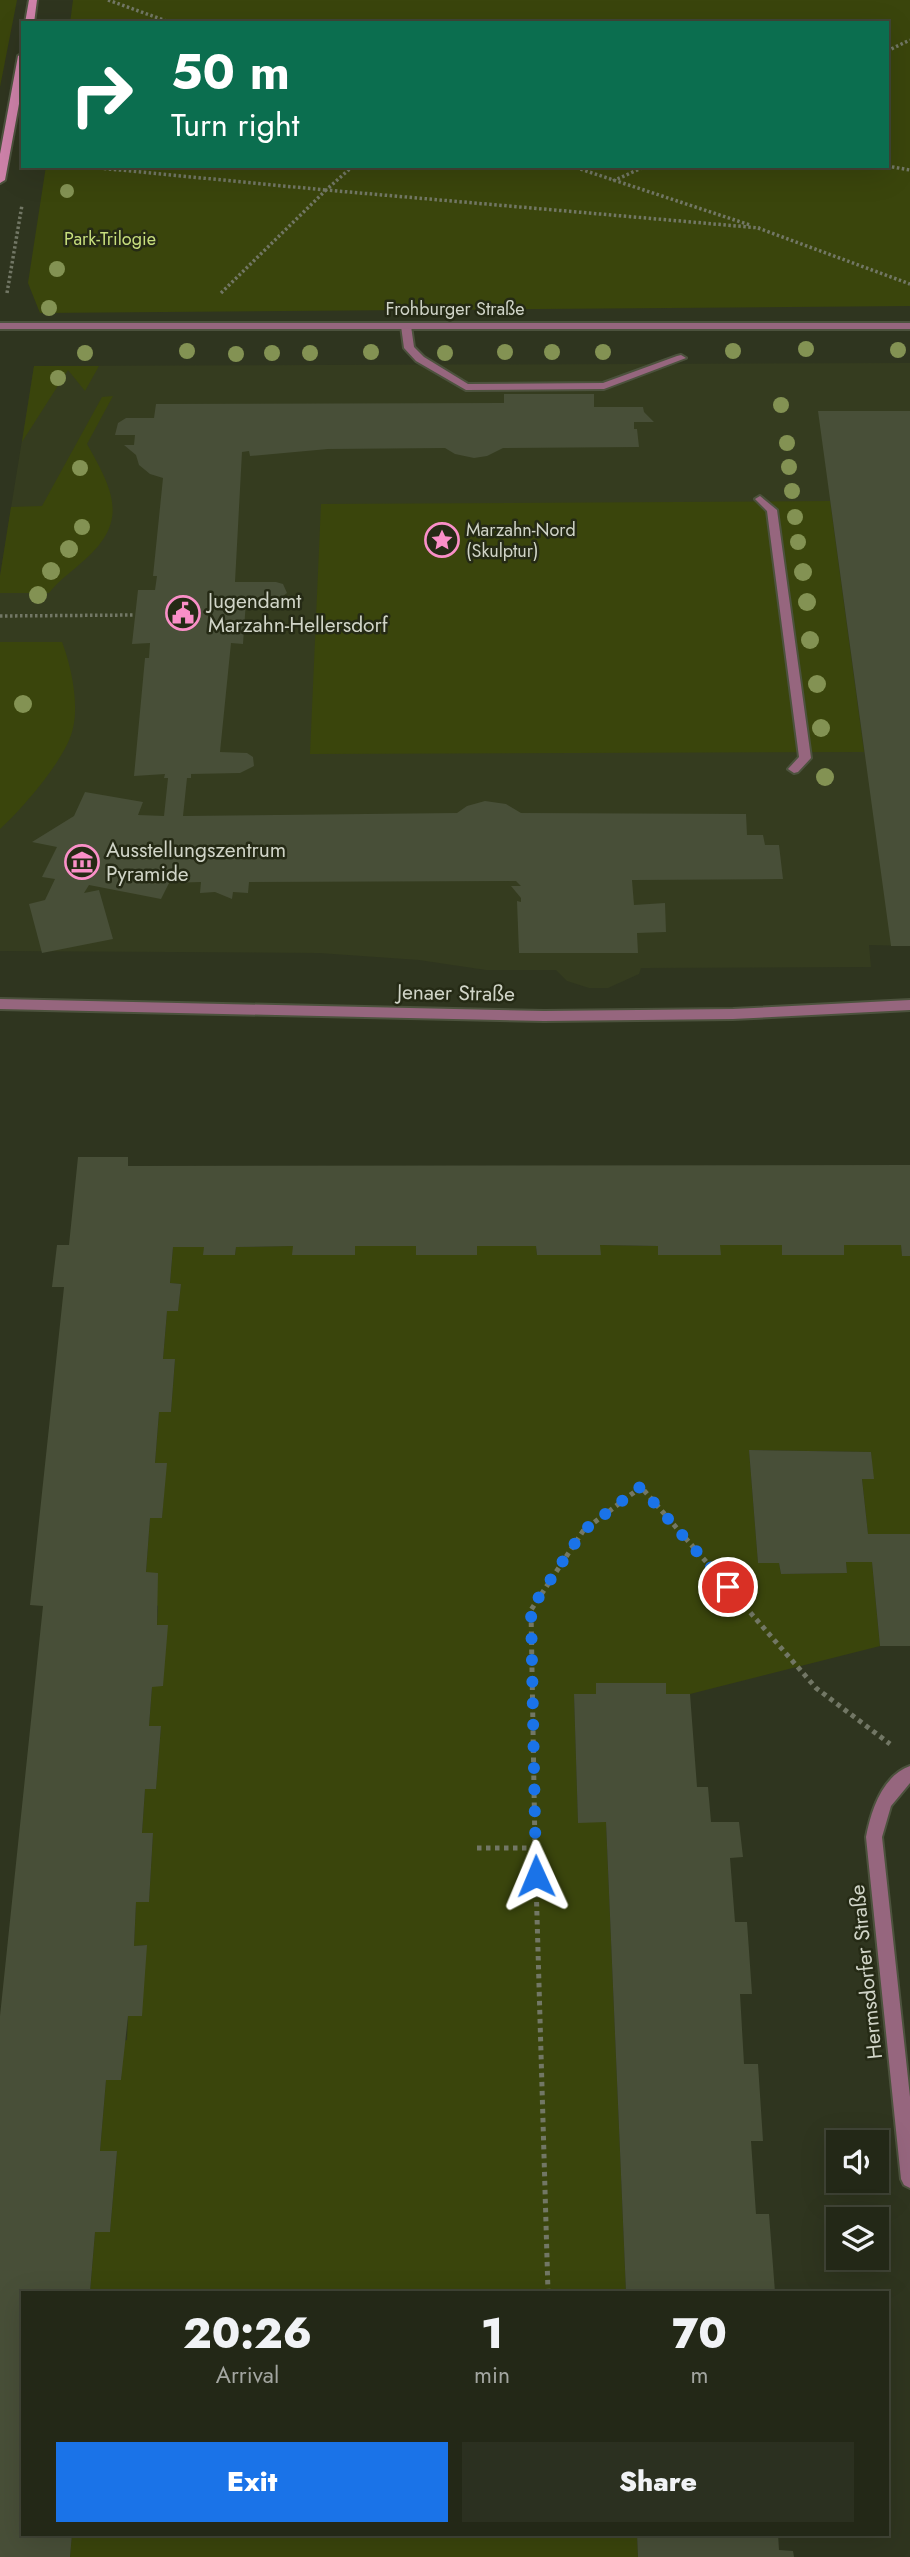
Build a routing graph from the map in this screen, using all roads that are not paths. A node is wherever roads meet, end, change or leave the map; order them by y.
1 (33, 0) edge
2 (29, 21) edge
3 (21, 67) edge
4 (0, 180) edge
5 (0, 326) edge
6 (406, 326) junction
7 (910, 326) edge
8 (681, 358) dead end
9 (760, 499) dead end
10 (794, 769) dead end
11 (0, 1004) edge
12 (910, 1005) edge
13 (910, 1773) edge
14 (910, 2179) edge

1 - 2 main road
3 - 4 main road
5 - 6 street, Frohburger Straße
6 - 7 street, Frohburger Straße
6 - 8 street
9 - 10 street
11 - 12 street, Jenaer Straße
13 - 14 street, Hermsdorfer Straße

